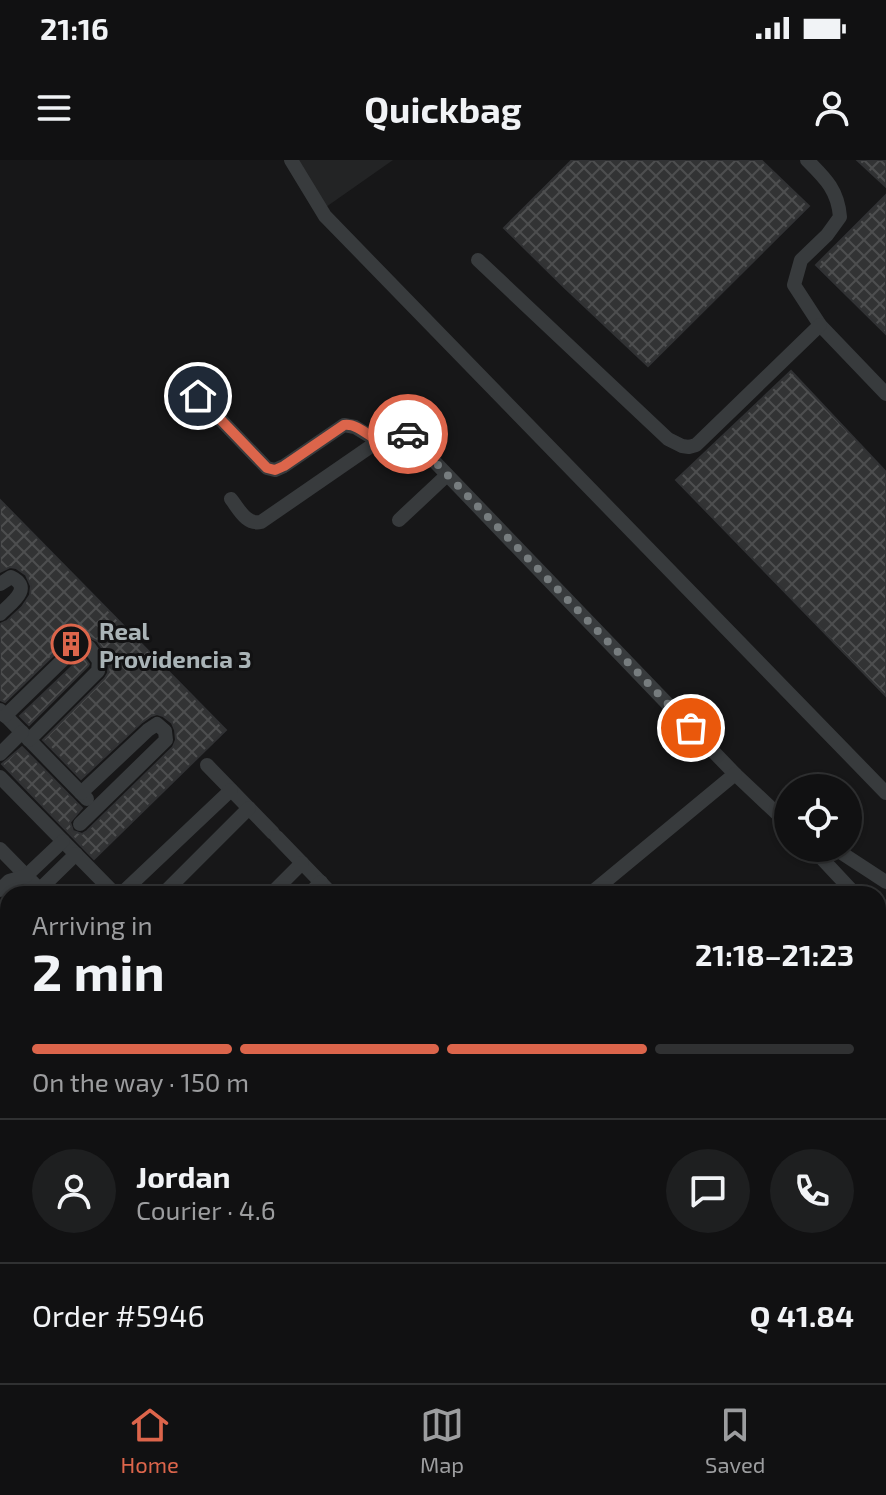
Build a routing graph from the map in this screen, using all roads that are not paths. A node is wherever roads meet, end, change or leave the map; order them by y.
1 (291, 160) edge
2 (807, 160) edge
3 (478, 260) dead end
4 (820, 325) junction
5 (886, 394) edge
6 (198, 396) dead end
7 (378, 441) junction
8 (447, 475) junction
9 (231, 499) dead end
10 (399, 520) dead end
11 (0, 584) edge
12 (0, 614) edge
13 (3, 719) edge
14 (26, 736) junction
15 (0, 754) edge
16 (207, 765) dead end
17 (735, 774) junction
18 (0, 777) edge
19 (231, 790) junction
20 (81, 793) junction
21 (886, 793) edge
22 (96, 808) junction
23 (249, 808) junction
24 (774, 811) edge
25 (80, 824) dead end
26 (63, 841) junction
27 (0, 849) edge
28 (76, 854) junction
29 (825, 862) edge
30 (855, 862) edge
31 (302, 863) junction
32 (146, 871) junction
33 (26, 876) junction
34 (321, 882) junction
35 (886, 882) edge
36 (4, 886) edge
37 (35, 886) edge
38 (46, 886) edge
39 (107, 886) edge
40 (130, 886) edge
41 (159, 886) edge
42 (170, 886) edge
43 (279, 886) edge
44 (317, 886) edge
45 (325, 886) edge
46 (600, 886) edge
47 (848, 886) edge

1 - 21 street
2 - 4 street
3 - 4 street
4 - 5 street
6 - 7 street
7 - 8 street
7 - 9 street
8 - 10 street
8 - 17 street
11 - 12 street
13 - 14 street
13 - 14 street
14 - 15 street
14 - 20 street
16 - 19 street
17 - 24 street
17 - 46 street
18 - 26 street
19 - 23 street
19 - 32 street
20 - 22 street
20 - 22 street
22 - 25 street
23 - 31 street
23 - 42 street
26 - 28 street
26 - 33 street
27 - 33 street
28 - 38 street
28 - 39 street
29 - 47 street
30 - 35 street
31 - 34 street
31 - 43 street
32 - 40 street
32 - 41 street
33 - 36 street
33 - 37 street
34 - 44 street
34 - 45 street

